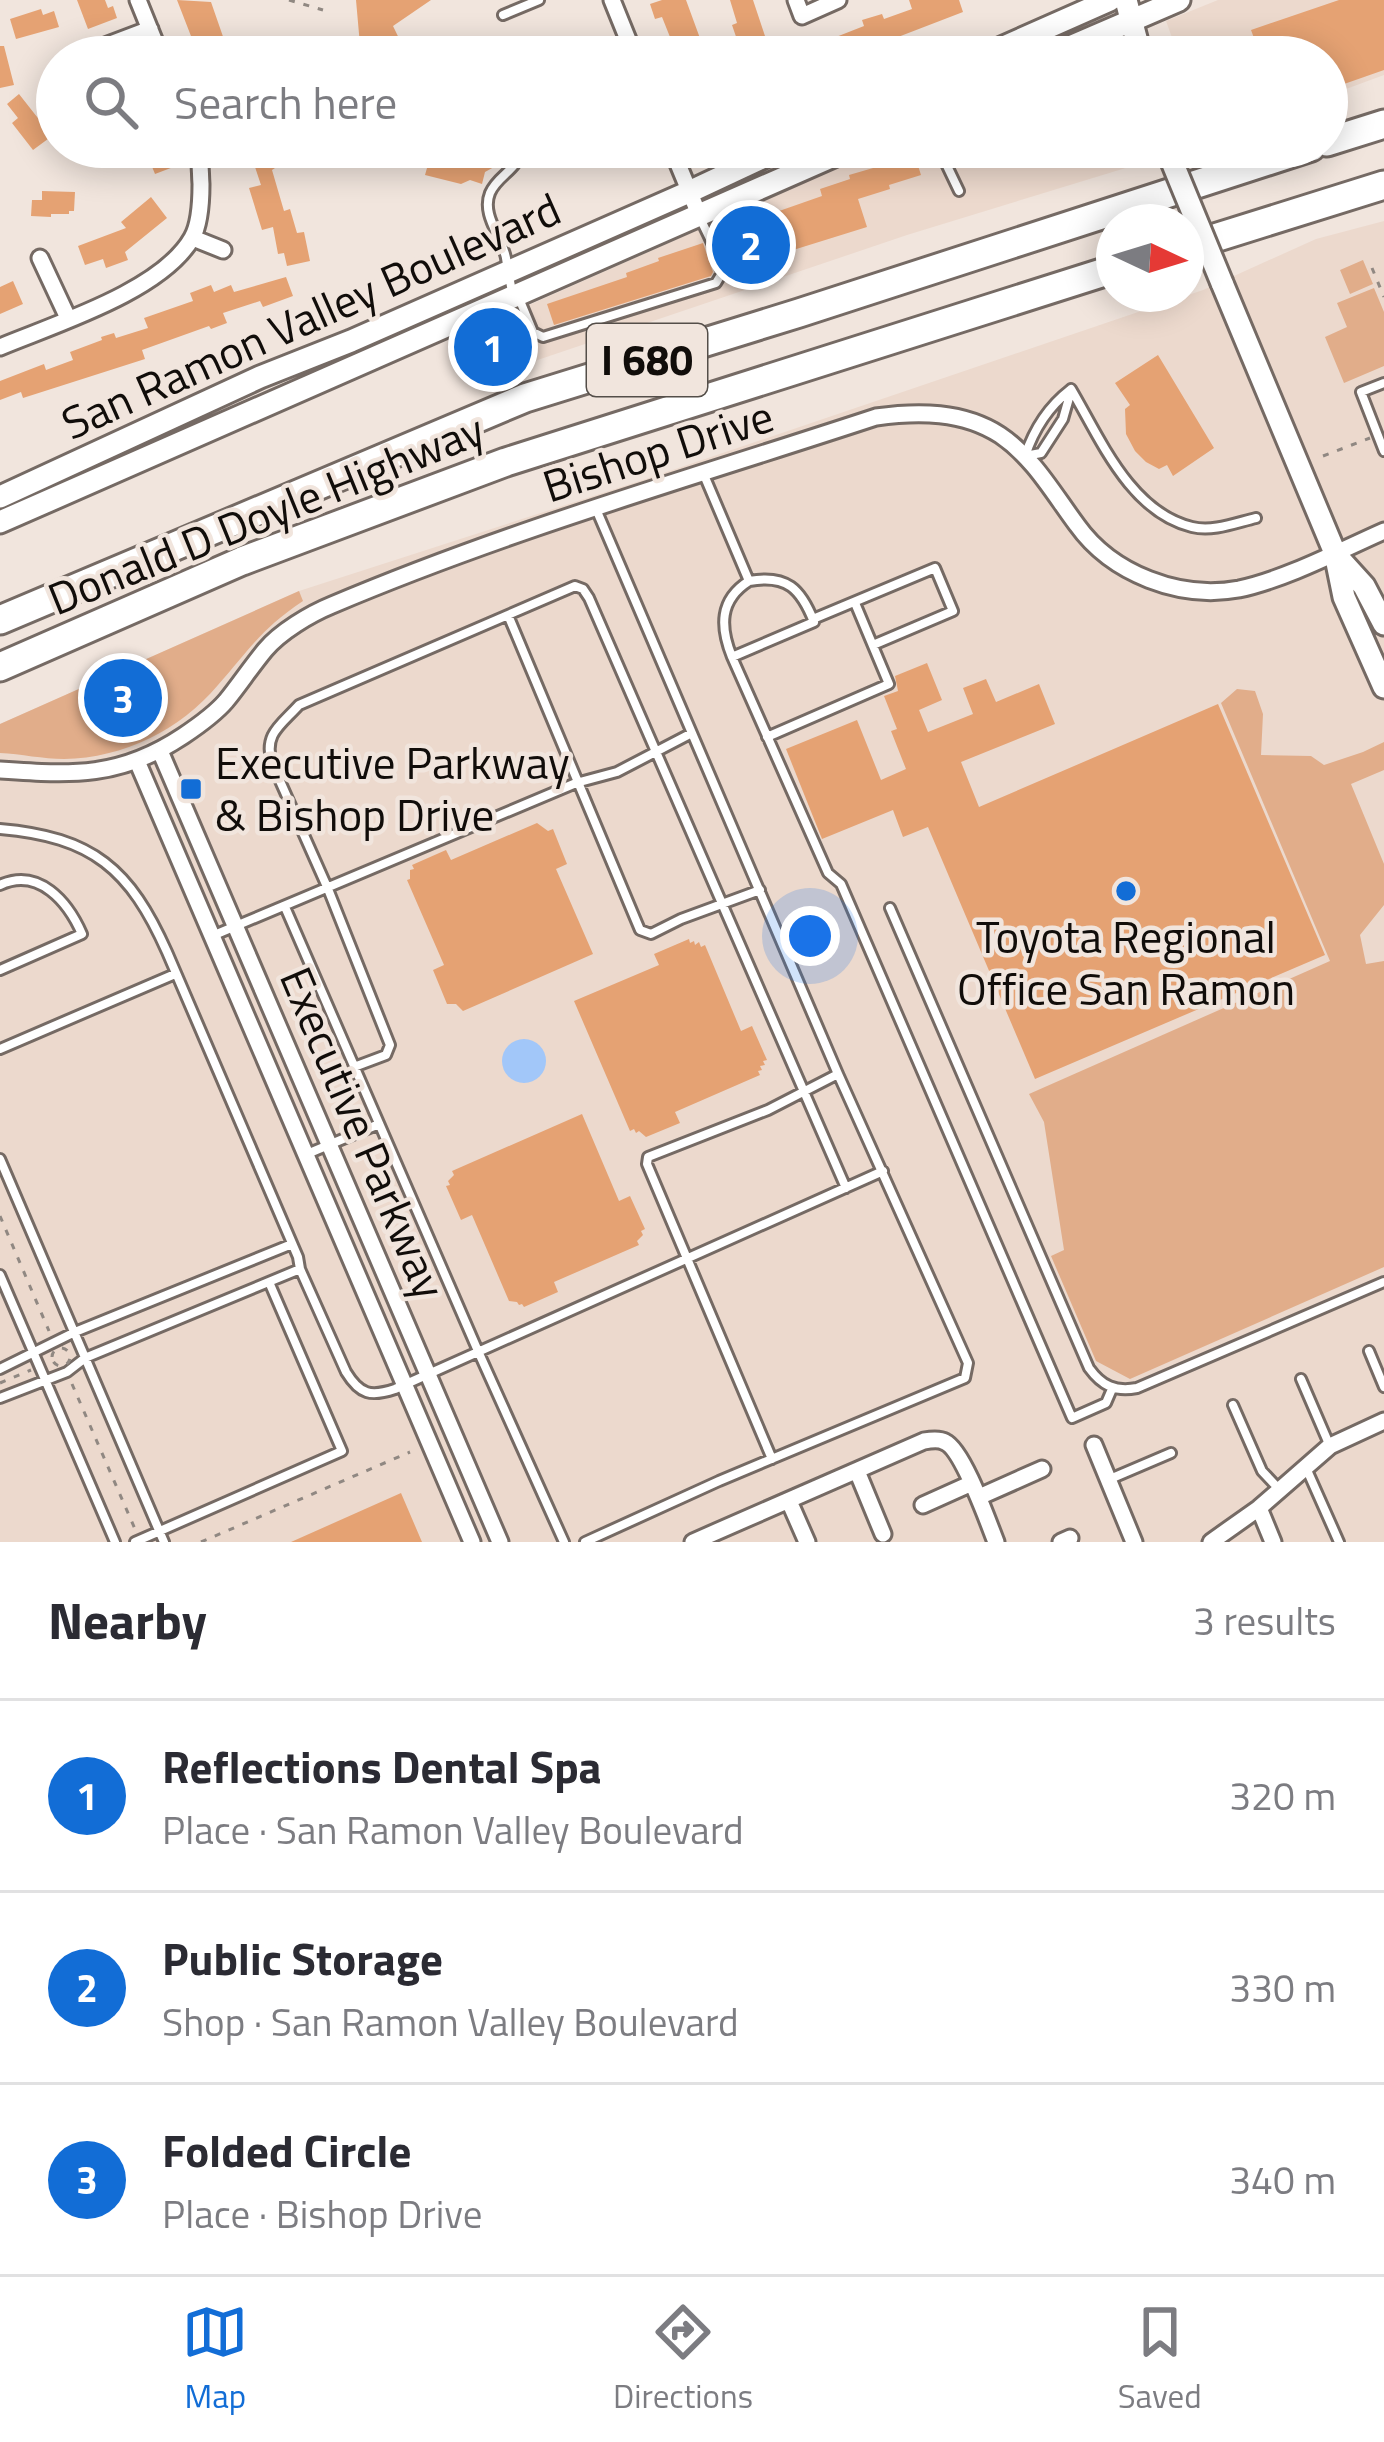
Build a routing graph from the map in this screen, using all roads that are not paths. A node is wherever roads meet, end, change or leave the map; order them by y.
1 (138, 0) edge
2 (539, 0) edge
3 (612, 0) edge
4 (796, 0) edge
5 (838, 0) edge
6 (1110, 0) edge
7 (1179, 0) edge
8 (1129, 10) edge
9 (503, 15) dead end
10 (150, 29) junction
11 (132, 36) edge
12 (153, 36) edge
13 (626, 36) edge
14 (1029, 36) edge
15 (1084, 36) edge
16 (1384, 124) edge
17 (1348, 135) edge
18 (200, 168) edge
19 (514, 168) edge
20 (679, 168) edge
21 (740, 168) edge
22 (808, 168) edge
23 (948, 168) edge
24 (1175, 168) edge
25 (1245, 168) edge
26 (1384, 185) edge
27 (958, 191) dead end
28 (689, 192) junction
29 (700, 217) junction
30 (193, 238) junction
31 (1204, 241) edge
32 (223, 250) dead end
33 (40, 259) dead end
34 (508, 272) junction
35 (1096, 275) edge
36 (515, 296) junction
37 (68, 318) junction
38 (0, 347) edge
39 (1384, 383) edge
40 (1071, 389) junction
41 (1384, 451) edge
42 (1025, 456) junction
43 (703, 473) junction
44 (0, 497) edge
45 (596, 509) junction
46 (1256, 518) dead end
47 (0, 522) edge
48 (1384, 531) edge
49 (1334, 553) junction
50 (749, 581) junction
51 (855, 603) junction
52 (508, 615) junction
53 (813, 619) junction
54 (0, 620) edge
55 (1384, 624) edge
56 (873, 645) junction
57 (732, 657) junction
58 (0, 667) edge
59 (1384, 687) edge
60 (690, 734) junction
61 (767, 737) junction
62 (160, 752) junction
63 (656, 753) junction
64 (136, 761) junction
65 (0, 770) edge
66 (576, 783) junction
67 (0, 829) edge
68 (0, 885) edge
69 (328, 889) junction
70 (760, 890) junction
71 (722, 903) junction
72 (285, 907) junction
73 (890, 908) dead end
74 (235, 928) junction
75 (211, 936) junction
76 (0, 970) edge
77 (176, 974) junction
78 (0, 1049) edge
79 (354, 1067) junction
80 (838, 1074) junction
81 (804, 1094) junction
82 (379, 1124) junction
83 (329, 1145) junction
84 (305, 1154) junction
85 (0, 1159) edge
86 (883, 1172) junction
87 (846, 1188) junction
88 (292, 1244) junction
89 (688, 1258) junction
90 (300, 1269) junction
91 (0, 1275) edge
92 (268, 1282) junction
93 (1384, 1282) edge
94 (75, 1332) junction
95 (478, 1351) junction
96 (1369, 1351) dead end
97 (34, 1354) junction
98 (85, 1358) junction
99 (0, 1369) edge
100 (428, 1374) junction
101 (1300, 1378) dead end
102 (45, 1379) junction
103 (404, 1384) junction
104 (1384, 1388) edge
105 (1112, 1389) junction
106 (0, 1398) edge
107 (1233, 1405) dead end
108 (1384, 1421) edge
109 (1094, 1445) dead end
110 (1330, 1446) junction
111 (1171, 1453) dead end
112 (772, 1459) junction
113 (1042, 1469) dead end
114 (1306, 1469) junction
115 (857, 1471) junction
116 (1108, 1480) junction
117 (1278, 1488) junction
118 (975, 1490) junction
119 (789, 1501) junction
120 (923, 1505) dead end
121 (1258, 1508) junction
122 (159, 1532) junction
123 (884, 1534) dead end
124 (724, 1536) edge
125 (137, 1541) edge
126 (115, 1542) edge
127 (164, 1542) edge
128 (472, 1542) edge
129 (500, 1542) edge
130 (564, 1542) edge
131 (585, 1542) edge
132 (693, 1542) edge
133 (807, 1542) edge
134 (996, 1542) edge
135 (1134, 1542) edge
136 (1210, 1542) edge
137 (1273, 1542) edge
138 (1339, 1542) edge

1 - 10 street
2 - 9 lane
3 - 13 street
4 - 5 street
6 - 14 main road
7 - 8 main road
8 - 15 main road
10 - 11 street
10 - 12 street
16 - 17 highway
18 - 30 street
19 - 34 lane
20 - 28 street
21 - 28 main road, San Ramon Valley Boulevard
22 - 29 main road, San Ramon Valley Boulevard
23 - 27 lane
24 - 49 main road, bridge
25 - 54 highway, Donald D Doyle Highway / I 680
26 - 31 highway
28 - 29 street
28 - 34 main road, San Ramon Valley Boulevard
29 - 36 main road, San Ramon Valley Boulevard
29 - 36 lane
30 - 32 street
30 - 37 street
33 - 37 street
34 - 36 lane
34 - 44 main road, San Ramon Valley Boulevard
35 - 58 highway, Donald D Doyle Highway / I 680
36 - 47 main road, San Ramon Valley Boulevard
37 - 38 street
39 - 41 lane
40 - 42 lane
40 - 42 lane
40 - 46 lane
42 - 43 street, Bishop Drive
42 - 49 street, Bishop Drive
43 - 45 street, Bishop Drive
43 - 50 lane
45 - 60 lane
45 - 62 street, Bishop Drive
48 - 49 street, Bishop Drive
49 - 55 main road
49 - 59 main road
50 - 53 lane
50 - 57 lane
51 - 53 lane
51 - 56 lane
51 - 56 lane
52 - 63 lane
52 - 66 lane
52 - 69 lane
53 - 57 lane
56 - 61 lane
57 - 61 lane
60 - 63 lane
60 - 70 lane
61 - 105 lane
62 - 64 street, Bishop Drive
62 - 74 street, Executive Parkway
63 - 66 lane
63 - 71 lane
64 - 65 street, Bishop Drive
64 - 75 street, Executive Parkway
66 - 69 lane
66 - 71 lane
67 - 77 lane
68 - 76 lane
69 - 72 lane
69 - 79 lane
70 - 71 lane
70 - 80 lane
71 - 81 lane
72 - 74 lane
72 - 79 lane
73 - 105 lane
74 - 75 lane
74 - 83 street, Executive Parkway
75 - 84 street, Executive Parkway
77 - 78 lane
77 - 88 lane
79 - 82 lane
80 - 81 lane
80 - 86 lane
81 - 87 lane
81 - 89 lane
82 - 83 lane
82 - 95 lane
83 - 84 lane
83 - 100 street, Executive Parkway
84 - 103 street, Executive Parkway
85 - 94 lane
86 - 87 lane
86 - 112 lane
87 - 89 lane
88 - 90 lane
88 - 94 lane
89 - 95 lane
89 - 112 lane
90 - 92 lane
90 - 103 lane
91 - 97 lane
92 - 98 lane
92 - 122 lane
93 - 105 lane
94 - 97 lane
94 - 98 lane
95 - 100 lane
95 - 130 lane
96 - 104 lane
97 - 99 lane
97 - 102 lane
98 - 102 lane
98 - 122 lane
100 - 103 lane
100 - 129 street, Executive Parkway
101 - 110 lane
102 - 106 lane
102 - 126 lane
103 - 128 street, Executive Parkway
107 - 117 lane
108 - 110 street
109 - 116 street
110 - 114 street
111 - 116 lane
112 - 131 lane
113 - 118 street
114 - 117 street
114 - 138 lane
115 - 118 street
115 - 119 street
115 - 123 street
116 - 135 street
117 - 121 street
118 - 120 street
118 - 134 street
119 - 124 street
119 - 133 street
121 - 136 street
121 - 137 street
122 - 125 lane
122 - 127 lane
124 - 132 street

